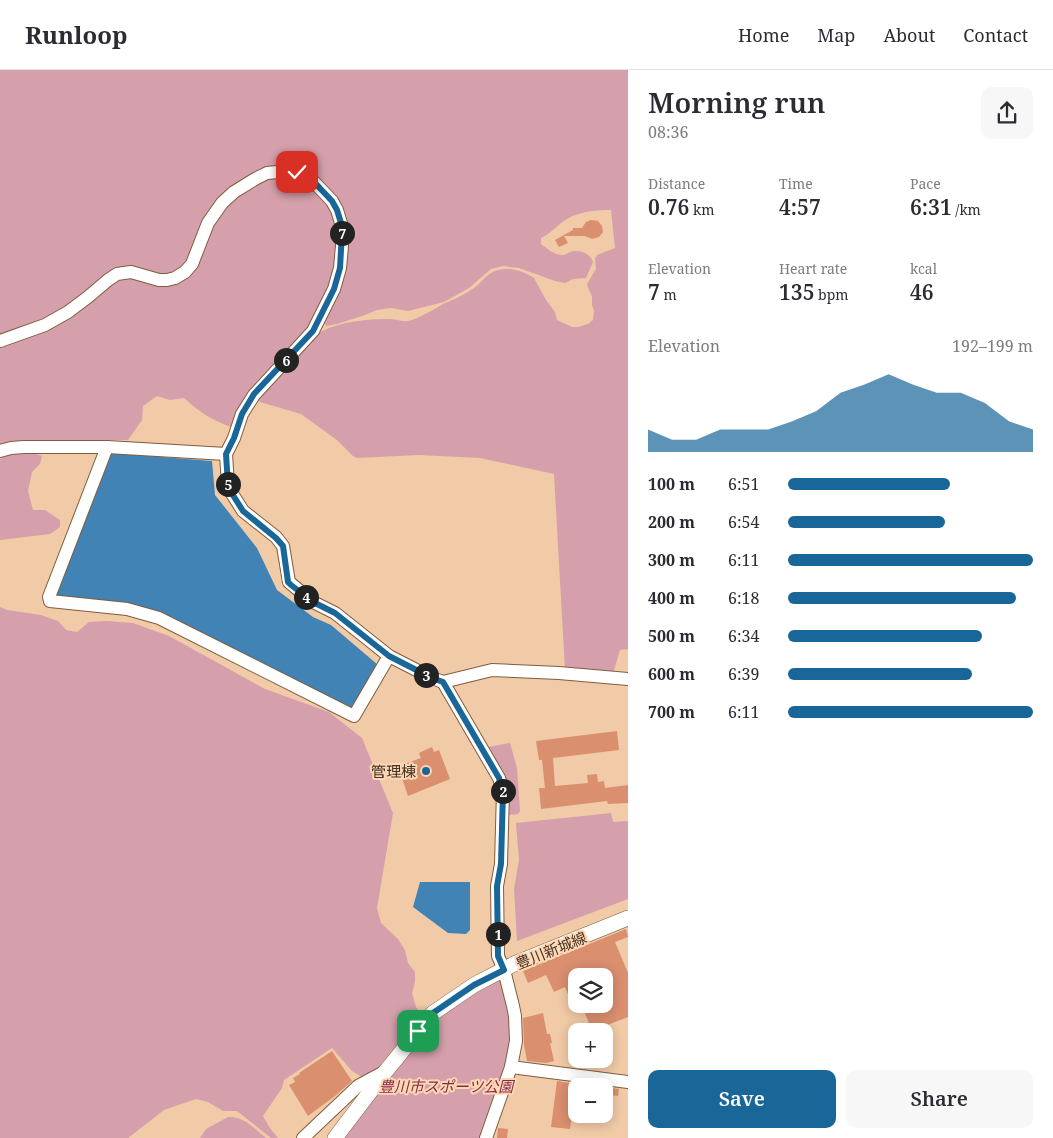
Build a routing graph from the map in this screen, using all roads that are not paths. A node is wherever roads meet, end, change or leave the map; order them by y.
1 (0, 341) edge
2 (107, 447) junction
3 (0, 452) edge
4 (226, 454) junction
5 (389, 656) junction
6 (628, 679) edge
7 (443, 682) junction
8 (628, 918) edge
9 (504, 970) junction
10 (511, 1067) junction
11 (386, 1071) junction
12 (628, 1082) edge
13 (303, 1138) edge
14 (335, 1138) edge
15 (486, 1138) edge

1 - 4 street
2 - 3 street
2 - 4 street
2 - 5 street
4 - 5 street
5 - 7 street
6 - 7 street
7 - 9 street
8 - 9 main road, 豊川新城線
9 - 10 street
9 - 11 main road, 豊川新城線
10 - 12 street
10 - 15 street
11 - 13 street
11 - 14 main road, 豊川新城線

